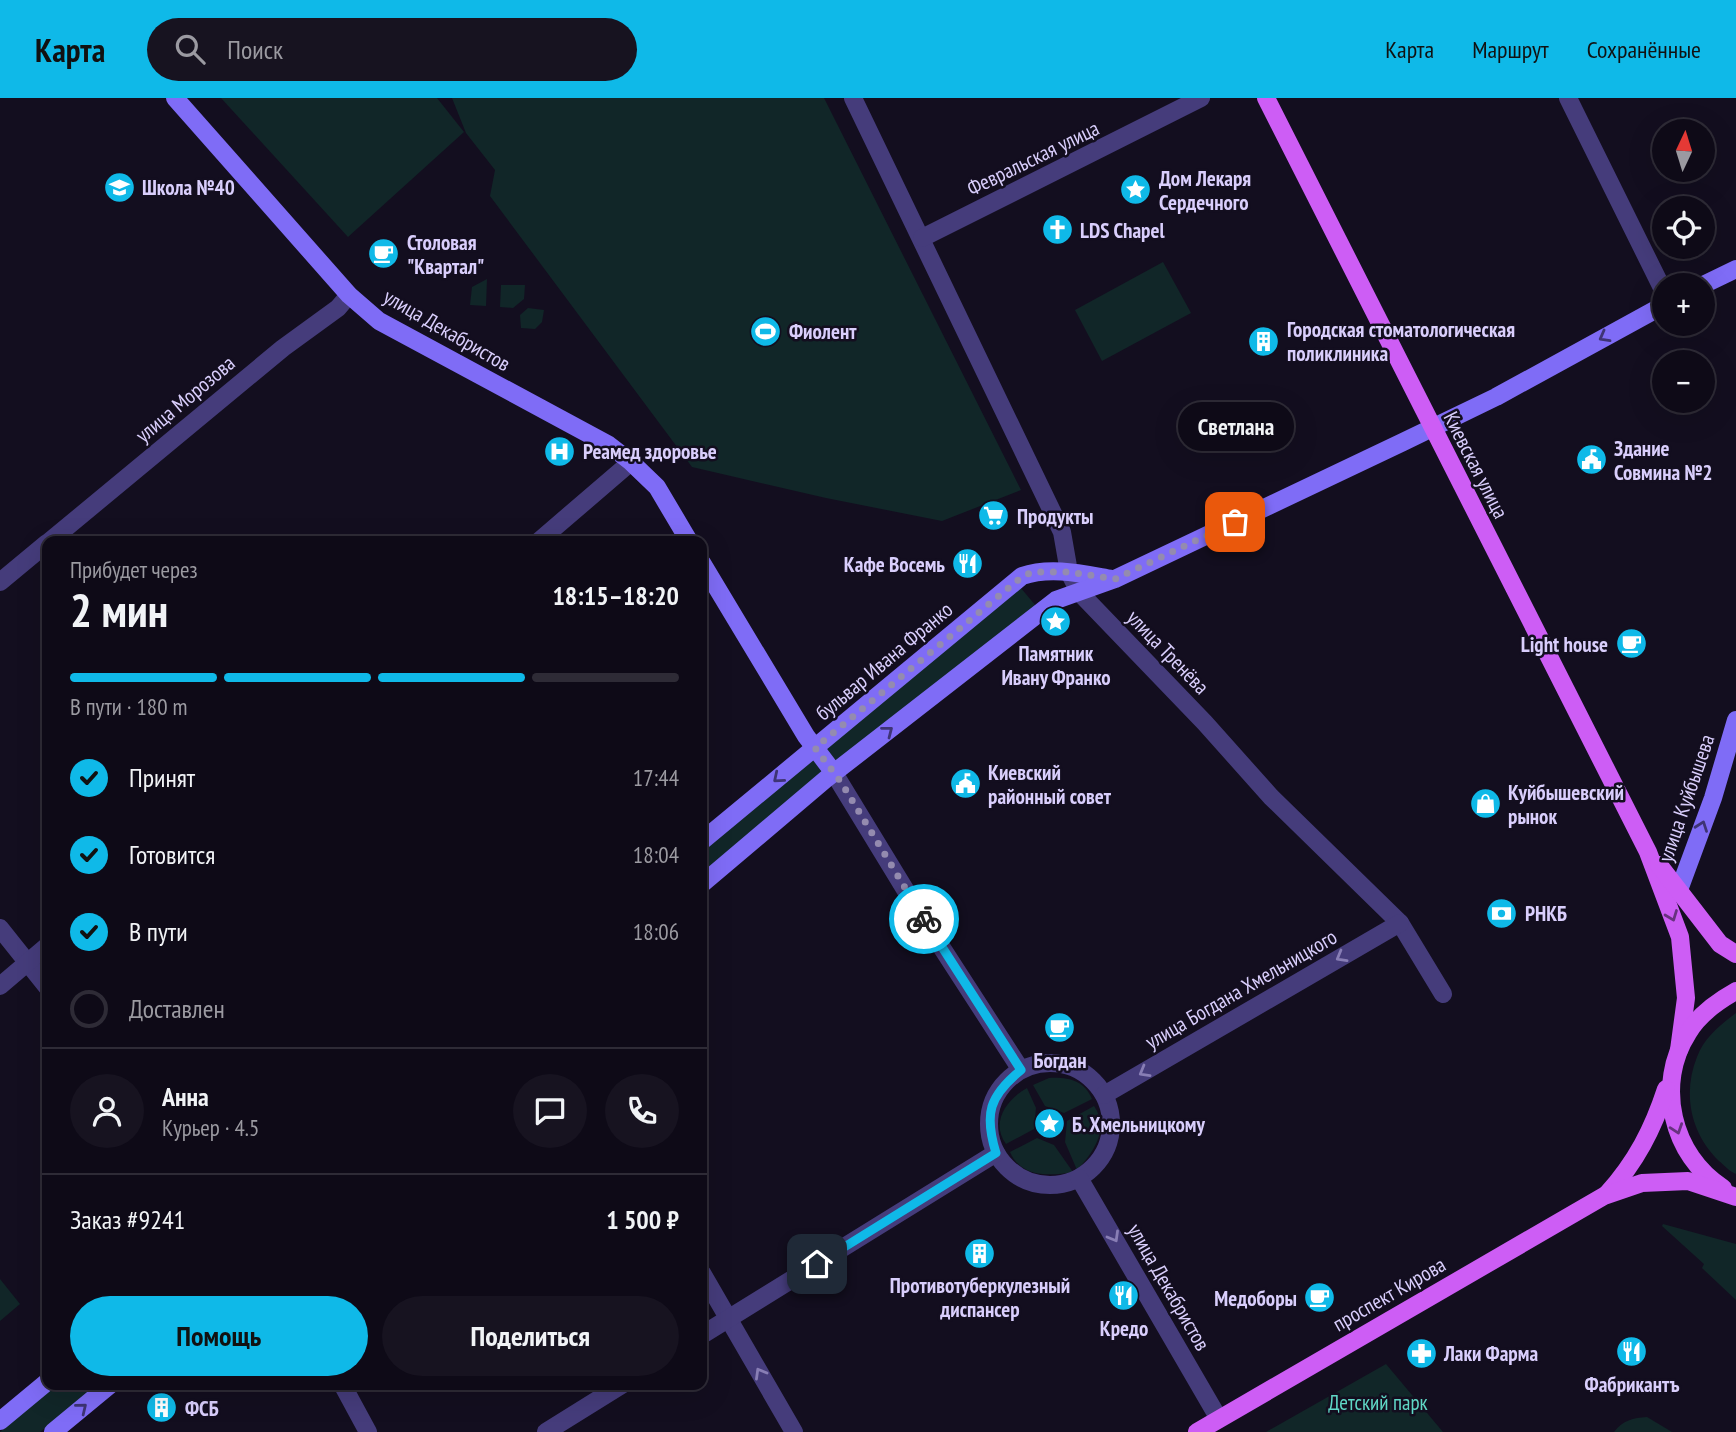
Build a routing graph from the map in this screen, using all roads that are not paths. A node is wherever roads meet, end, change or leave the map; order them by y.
1 (175, 98) edge
2 (853, 98) edge
3 (1201, 98) edge
4 (1266, 98) edge
5 (1568, 98) edge
6 (922, 239) junction
7 (1736, 269) edge
8 (1655, 273) edge
9 (1715, 279) edge
10 (349, 295) junction
11 (1652, 311) edge
12 (1432, 428) junction
13 (631, 462) junction
14 (55, 536) edge
15 (545, 536) edge
16 (686, 536) edge
17 (42, 547) edge
18 (707, 571) edge
19 (1069, 572) junction
20 (1115, 579) junction
21 (0, 582) edge
22 (1079, 592) junction
23 (1736, 720) edge
24 (815, 748) junction
25 (834, 772) junction
26 (707, 837) edge
27 (1648, 852) junction
28 (707, 880) edge
29 (1679, 890) junction
30 (1400, 923) junction
31 (0, 928) edge
32 (42, 950) edge
33 (1736, 954) edge
34 (27, 963) junction
35 (42, 981) edge
36 (0, 986) edge
37 (1736, 991) edge
38 (1443, 994) dead end
39 (1677, 1056) junction
40 (1021, 1070) junction
41 (1104, 1095) junction
42 (996, 1153) junction
43 (1079, 1178) junction
44 (1604, 1196) junction
45 (1736, 1196) edge
46 (707, 1282) edge
47 (728, 1319) junction
48 (707, 1332) edge
49 (42, 1386) edge
50 (104, 1390) edge
51 (345, 1390) edge
52 (613, 1390) edge
53 (1219, 1419) junction
54 (0, 1421) edge
55 (52, 1432) edge
56 (368, 1432) edge
57 (546, 1432) edge
58 (794, 1432) edge
59 (1197, 1432) edge

1 - 10 street, улица Декабристов
2 - 6 street, улица Тренёва
3 - 6 street, Февральская улица
4 - 12 main road, Киевская улица
5 - 8 street
6 - 19 street, улица Тренёва
7 - 9 street
10 - 13 street, улица Декабристов
10 - 14 street, улица Морозова
11 -> 12 street
12 - 20 street
12 - 27 main road, Киевская улица
13 - 15 street
13 - 16 street, улица Декабристов
17 - 21 street, улица Морозова
18 - 24 street
19 - 20 street, бульвар Ивана Франко
19 - 22 street, улица Тренёва
19 - 24 street, бульвар Ивана Франко
20 - 22 street
25 -> 22 street
22 - 30 street, улица Тренёва
29 -> 23 street, улица Куйбышева
24 - 25 street
24 -> 26 street, бульвар Ивана Франко
25 - 28 street
25 - 40 street
27 - 29 main road, Киевская улица
27 -> 39 main road, Киевская улица
29 - 33 main road, Киевская улица
30 - 38 street, улица Тренёва
30 -> 41 street, улица Богдана Хмельницкого
31 - 34 street
32 - 34 street
34 - 35 street
34 - 36 street
37 - 39 main road
39 - 44 main road
39 -> 45 main road
40 - 41 street
40 - 42 street
41 - 43 street
42 - 43 street
42 - 47 street
43 -> 53 street, улица Декабристов
44 - 45 main road
44 - 53 main road, проспект Кирова
46 - 47 street
47 - 48 street
58 -> 47 street
49 - 54 street
55 -> 50 street
51 - 56 street
52 - 57 street
53 - 59 main road, проспект Кирова

